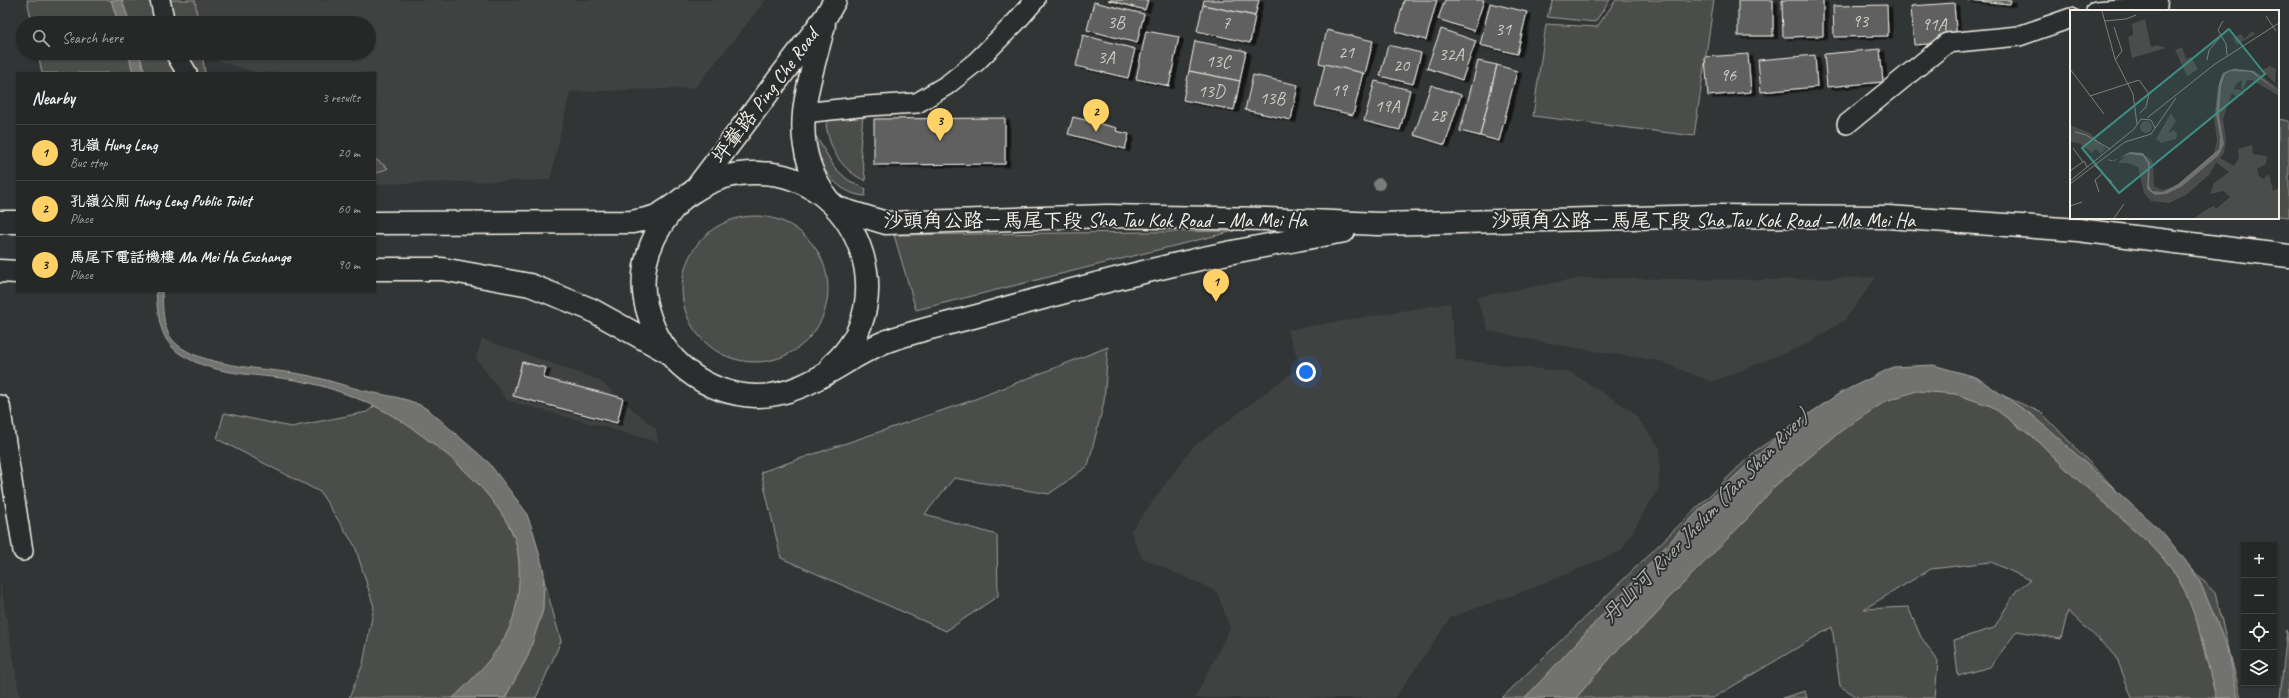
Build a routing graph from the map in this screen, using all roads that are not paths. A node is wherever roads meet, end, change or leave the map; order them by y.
1 (160, 0) edge
2 (1035, 0) edge
3 (2156, 6) edge
4 (831, 8) edge
5 (2108, 10) edge
6 (163, 16) edge
7 (2070, 18) edge
8 (179, 60) edge
9 (186, 72) edge
10 (804, 113) junction
11 (1847, 124) dead end
12 (688, 195) junction
13 (833, 204) junction
14 (0, 222) edge
15 (16, 222) edge
16 (376, 223) edge
17 (1378, 224) junction
18 (2078, 224) edge
19 (2289, 256) edge
20 (376, 269) edge
21 (0, 272) edge
22 (16, 272) edge
23 (666, 351) junction
24 (822, 374) junction
25 (0, 405) edge
26 (23, 551) dead end

1 - 6 lane
2 - 10 lane
3 - 5 lane
4 - 10 main road
4 - 12 main road, 坪輋路 Ping Che Road
7 - 11 lane
8 - 9 lane
10 - 13 main road
12 - 13 main road, 沙頭角公路－馬尾下段 Sha Tau Kok Road – Ma Mei Ha
12 - 16 main road, 沙頭角公路－馬尾下段 Sha Tau Kok Road – Ma Mei Ha
12 - 23 main road, 沙頭角公路－馬尾下段 Sha Tau Kok Road – Ma Mei Ha
13 - 17 main road, 沙頭角公路－馬尾下段 Sha Tau Kok Road – Ma Mei Ha
13 - 24 main road, 沙頭角公路－馬尾下段 Sha Tau Kok Road – Ma Mei Ha
14 - 15 main road
17 - 18 main road, 沙頭角公路－馬尾下段 Sha Tau Kok Road – Ma Mei Ha
17 - 24 main road, 沙頭角公路－馬尾下段 Sha Tau Kok Road – Ma Mei Ha
18 - 19 main road, 沙頭角公路－馬尾下段 Sha Tau Kok Road – Ma Mei Ha
20 - 23 main road, 沙頭角公路－馬尾下段 Sha Tau Kok Road – Ma Mei Ha
21 - 22 main road
23 - 24 main road, 沙頭角公路－馬尾下段 Sha Tau Kok Road – Ma Mei Ha
25 - 26 lane

